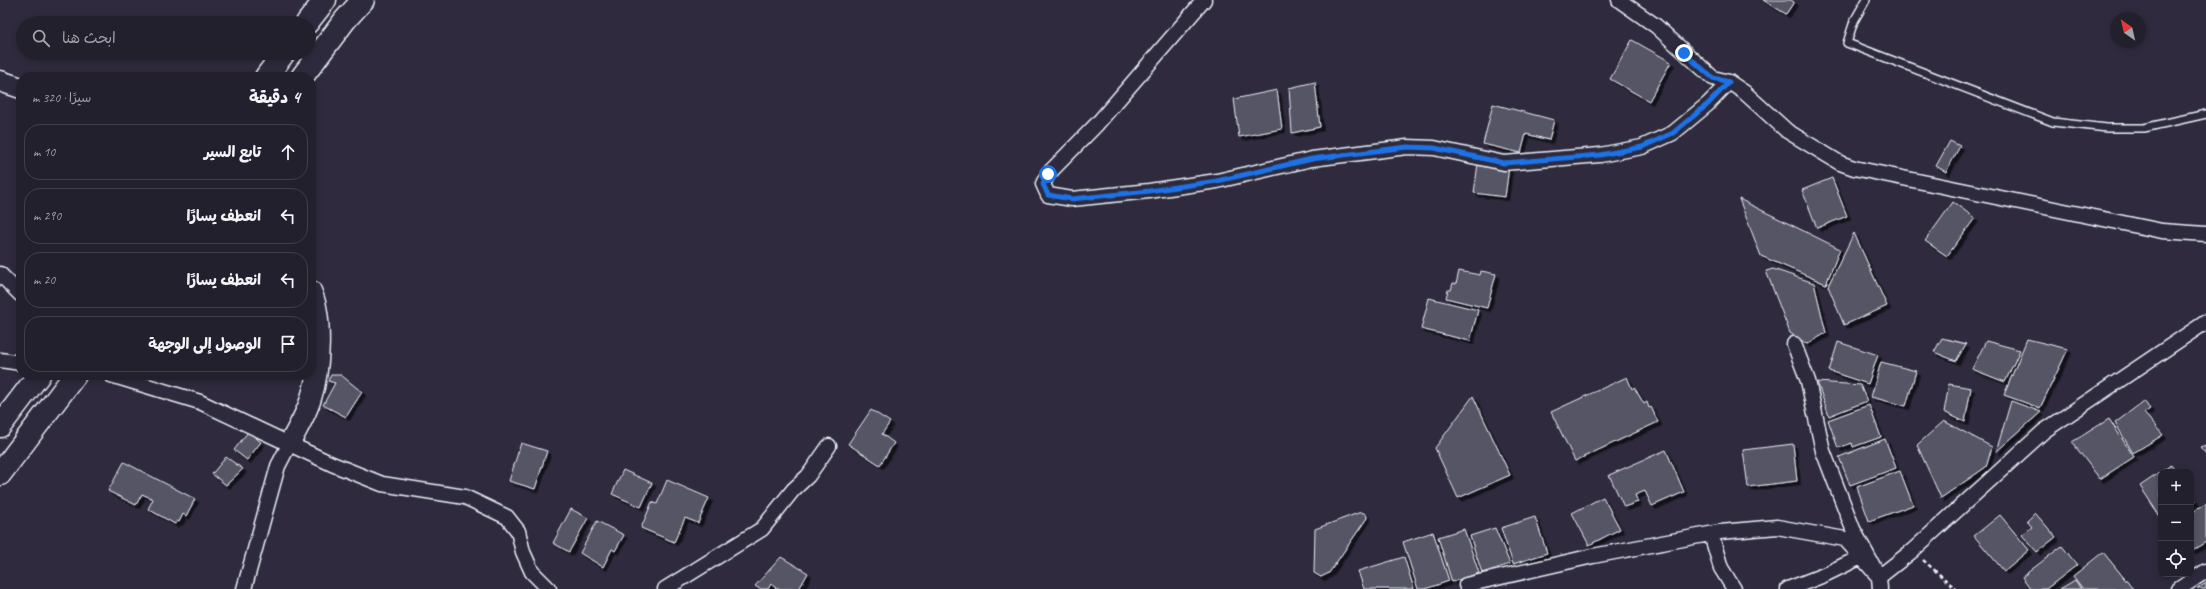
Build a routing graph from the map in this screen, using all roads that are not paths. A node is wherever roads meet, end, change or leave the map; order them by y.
1 (363, 0) edge
2 (1204, 0) edge
3 (1619, 0) edge
4 (1866, 0) edge
5 (323, 3) edge
6 (313, 16) edge
7 (316, 58) edge
8 (279, 60) edge
9 (315, 60) edge
10 (270, 72) edge
11 (306, 72) edge
12 (0, 81) edge
13 (1729, 82) junction
14 (16, 86) edge
15 (2206, 114) edge
16 (2206, 234) edge
17 (0, 274) edge
18 (16, 290) edge
19 (316, 305) edge
20 (2206, 322) edge
21 (1794, 344) dead end
22 (0, 360) edge
23 (16, 362) edge
24 (316, 362) edge
25 (35, 380) edge
26 (71, 380) edge
27 (127, 380) edge
28 (314, 380) edge
29 (0, 426) edge
30 (290, 443) junction
31 (829, 446) dead end
32 (0, 474) edge
33 (1710, 534) junction
34 (1861, 556) junction
35 (2206, 571) edge
36 (1880, 583) edge
37 (1466, 586) dead end
38 (244, 589) edge
39 (549, 589) edge
40 (665, 589) edge
41 (1734, 589) edge
42 (1788, 589) edge
43 (2179, 589) edge

1 - 7 highway
2 - 13 street
3 - 13 street
4 - 15 lane
5 - 6 highway
8 - 10 highway
9 - 11 highway
12 - 14 street
13 - 16 street
17 - 18 street
19 - 24 street
20 - 36 street
21 - 36 street
22 - 23 street
25 - 29 highway
26 - 32 highway
27 - 30 street
28 - 30 street
30 - 38 street
30 - 39 street
31 - 40 street
33 - 34 street
33 - 37 street
33 - 41 street
34 - 36 street
34 - 42 street
35 - 43 street

